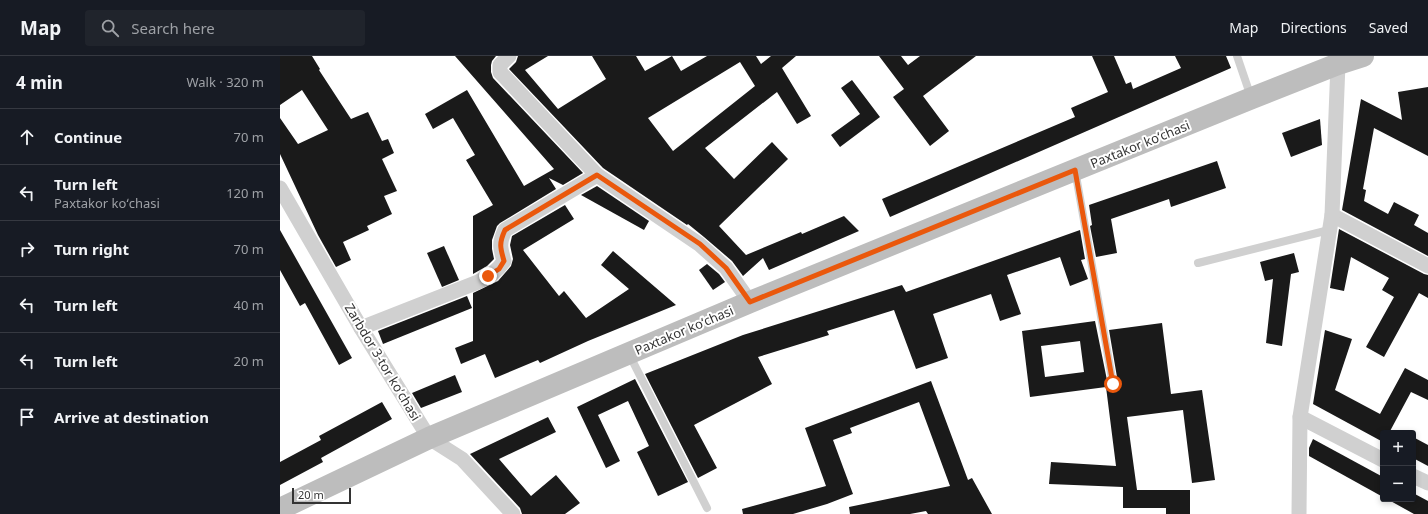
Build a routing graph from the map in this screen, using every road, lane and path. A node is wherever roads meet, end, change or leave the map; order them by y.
1 (509, 56) edge
2 (1237, 56) edge
3 (1363, 56) edge
4 (1344, 60) edge
5 (1252, 98) junction
6 (1075, 170) junction
7 (597, 175) junction
8 (280, 188) edge
9 (1331, 222) junction
10 (1198, 263) dead end
11 (1428, 266) edge
12 (750, 302) junction
13 (361, 328) junction
14 (629, 354) junction
15 (1113, 384) dead end
16 (1300, 417) junction
17 (429, 438) junction
18 (1380, 458) edge
19 (1416, 477) edge
20 (1428, 483) edge
21 (707, 508) dead end
22 (280, 509) edge
23 (513, 514) edge
24 (1300, 514) edge

1 - 7 street
2 - 5 lane
3 - 4 main road, Paxtakor koʻchasi
4 - 5 main road, Paxtakor koʻchasi
4 - 9 street
5 - 6 main road, Paxtakor koʻchasi
6 - 12 main road, Paxtakor koʻchasi
6 - 15 lane
7 - 12 street
7 - 13 street
8 - 13 street, Zarbdor 3-tor koʼchasi
9 - 10 lane
9 - 11 street
9 - 16 street
12 - 14 main road, Paxtakor koʻchasi
13 - 17 street, Zarbdor 3-tor koʼchasi
14 - 17 main road, Paxtakor koʻchasi
14 - 21 lane
16 - 18 street
16 - 24 street
17 - 22 main road, Paxtakor koʻchasi
17 - 23 street, Zarbdor 3-tor koʼchasi
19 - 20 street

